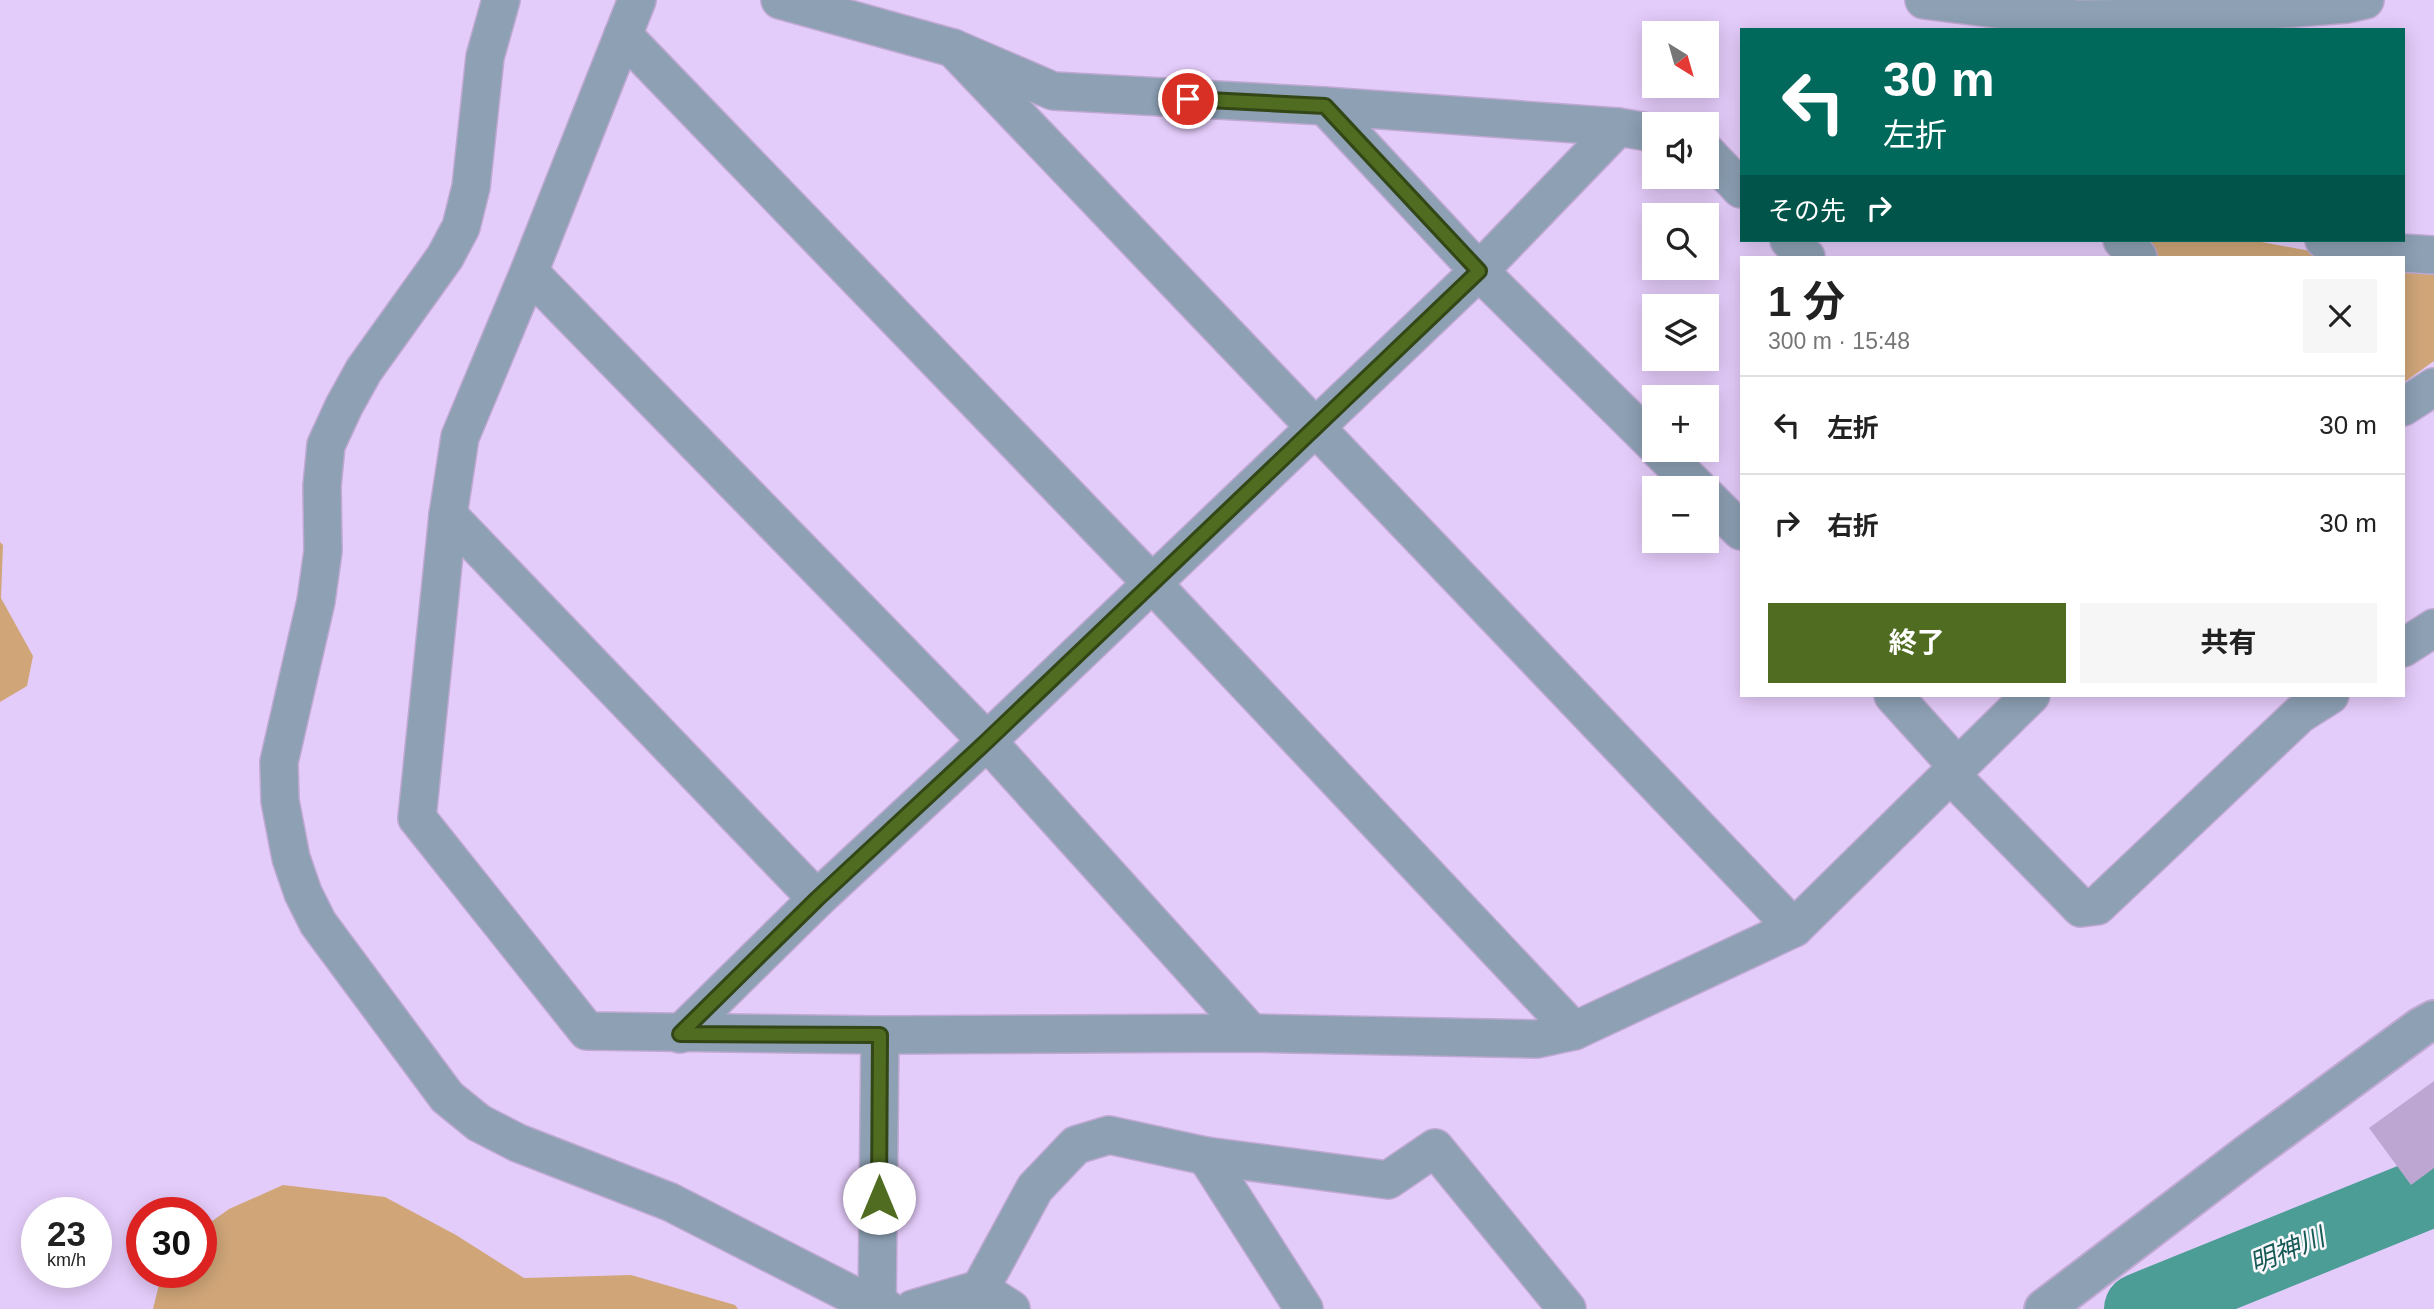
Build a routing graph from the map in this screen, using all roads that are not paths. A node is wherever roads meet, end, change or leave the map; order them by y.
1 (502, 0) edge
2 (636, 0) edge
3 (780, 0) edge
4 (1924, 0) edge
5 (2365, 0) edge
6 (622, 35) junction
7 (953, 48) junction
8 (1325, 106) junction
9 (1618, 127) junction
10 (1642, 131) edge
11 (1719, 144) edge
12 (1740, 147) edge
13 (1719, 166) edge
14 (1740, 188) edge
15 (1791, 242) edge
16 (2124, 242) edge
17 (2337, 242) edge
18 (2434, 255) edge
19 (1805, 256) edge
20 (2137, 256) edge
21 (1479, 271) junction
22 (529, 272) junction
23 (2434, 387) edge
24 (2405, 406) edge
25 (1317, 427) junction
26 (1642, 432) edge
27 (1671, 462) edge
28 (1686, 476) edge
29 (1719, 509) edge
30 (449, 515) junction
31 (1740, 530) edge
32 (1151, 582) junction
33 (2434, 628) edge
34 (2405, 647) edge
35 (1895, 697) edge
36 (2029, 697) edge
37 (2327, 697) edge
38 (987, 741) junction
39 (1954, 770) junction
40 (817, 899) junction
41 (1794, 928) junction
42 (2434, 1020) edge
43 (1574, 1031) junction
44 (1251, 1033) junction
45 (680, 1034) junction
46 (880, 1035) junction
47 (1206, 1156) junction
48 (980, 1289) junction
49 (889, 1309) edge
50 (1011, 1309) edge
51 (1304, 1309) edge
52 (1567, 1309) edge
53 (2044, 1309) edge

1 - 49 street
2 - 6 street
3 - 7 street
4 - 5 street
6 - 22 street
6 - 32 street
7 - 8 street
7 - 25 street
8 - 9 street
8 - 21 street
9 - 10 street
9 - 21 street
11 - 12 street
13 - 14 street
15 - 19 street
16 - 20 street
17 - 18 street
21 - 25 street
21 - 26 street
22 - 30 street
22 - 38 street
23 - 24 street
25 - 32 street
25 - 41 street
27 - 28 street
29 - 31 street
30 - 40 street
30 - 45 street
32 - 38 street
32 - 43 street
33 - 34 street
35 - 39 street
36 - 39 street
37 - 39 street
38 - 40 street
38 - 44 street
39 - 41 street
40 - 45 street
41 - 43 street
42 - 53 street
43 - 44 street
44 - 46 street
45 - 46 street
46 - 49 street
47 - 48 street
47 - 51 street
47 - 52 street
48 - 49 street
48 - 50 street

